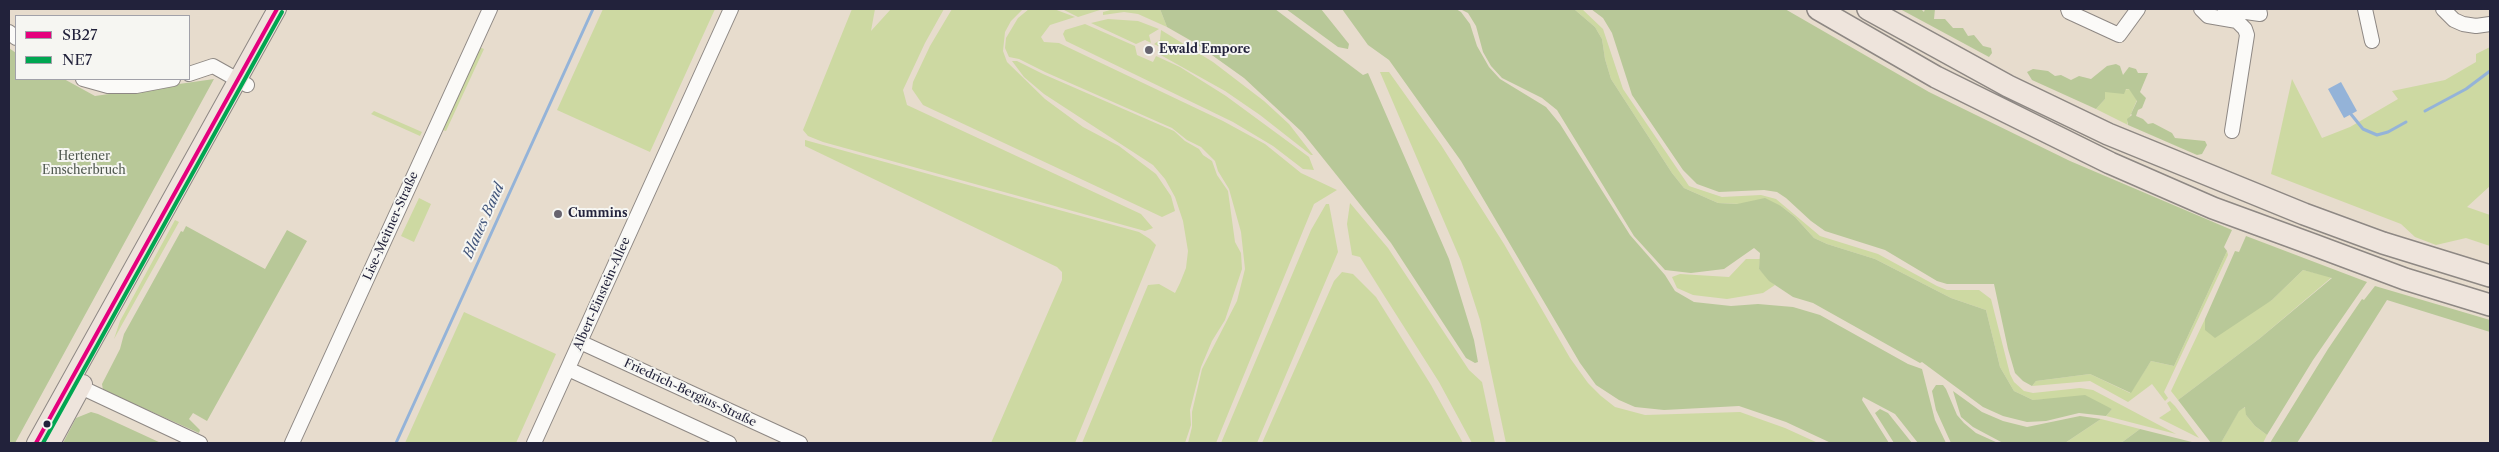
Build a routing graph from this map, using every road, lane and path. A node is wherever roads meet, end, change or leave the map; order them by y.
1 (276, 9) edge
2 (289, 9) edge
3 (490, 9) edge
4 (732, 9) edge
5 (1818, 9) edge
6 (1868, 9) edge
7 (2068, 9) edge
8 (2138, 9) edge
9 (2201, 9) edge
10 (2225, 9) edge
11 (2365, 9) edge
12 (2444, 9) edge
13 (2260, 11) edge
14 (2490, 24) edge
15 (2372, 41) dead end
16 (190, 74) edge
17 (87, 80) edge
18 (168, 80) edge
19 (242, 82) junction
20 (2232, 131) dead end
21 (2490, 276) edge
22 (2490, 305) edge
23 (580, 342) junction
24 (568, 369) junction
25 (76, 386) junction
26 (36, 443) edge
27 (51, 443) edge
28 (200, 443) edge
29 (292, 443) edge
30 (534, 443) edge
31 (730, 443) edge
32 (800, 443) edge

1 - 19 main road
2 - 19 main road
3 - 29 street, Lise-Meitner-Straße
4 - 23 street, Albert-Einstein-Allee
5 - 22 highway
6 - 21 highway
7 - 8 street
9 - 20 street
10 - 13 street
11 - 15 street
12 - 14 street
16 - 19 street
17 - 18 street
19 - 25 main road
23 - 24 street, Albert-Einstein-Allee
23 - 32 street, Friedrich-Bergius-Straße
24 - 30 street, Albert-Einstein-Allee
24 - 31 street
25 - 26 main road
25 - 27 main road
25 - 28 street

